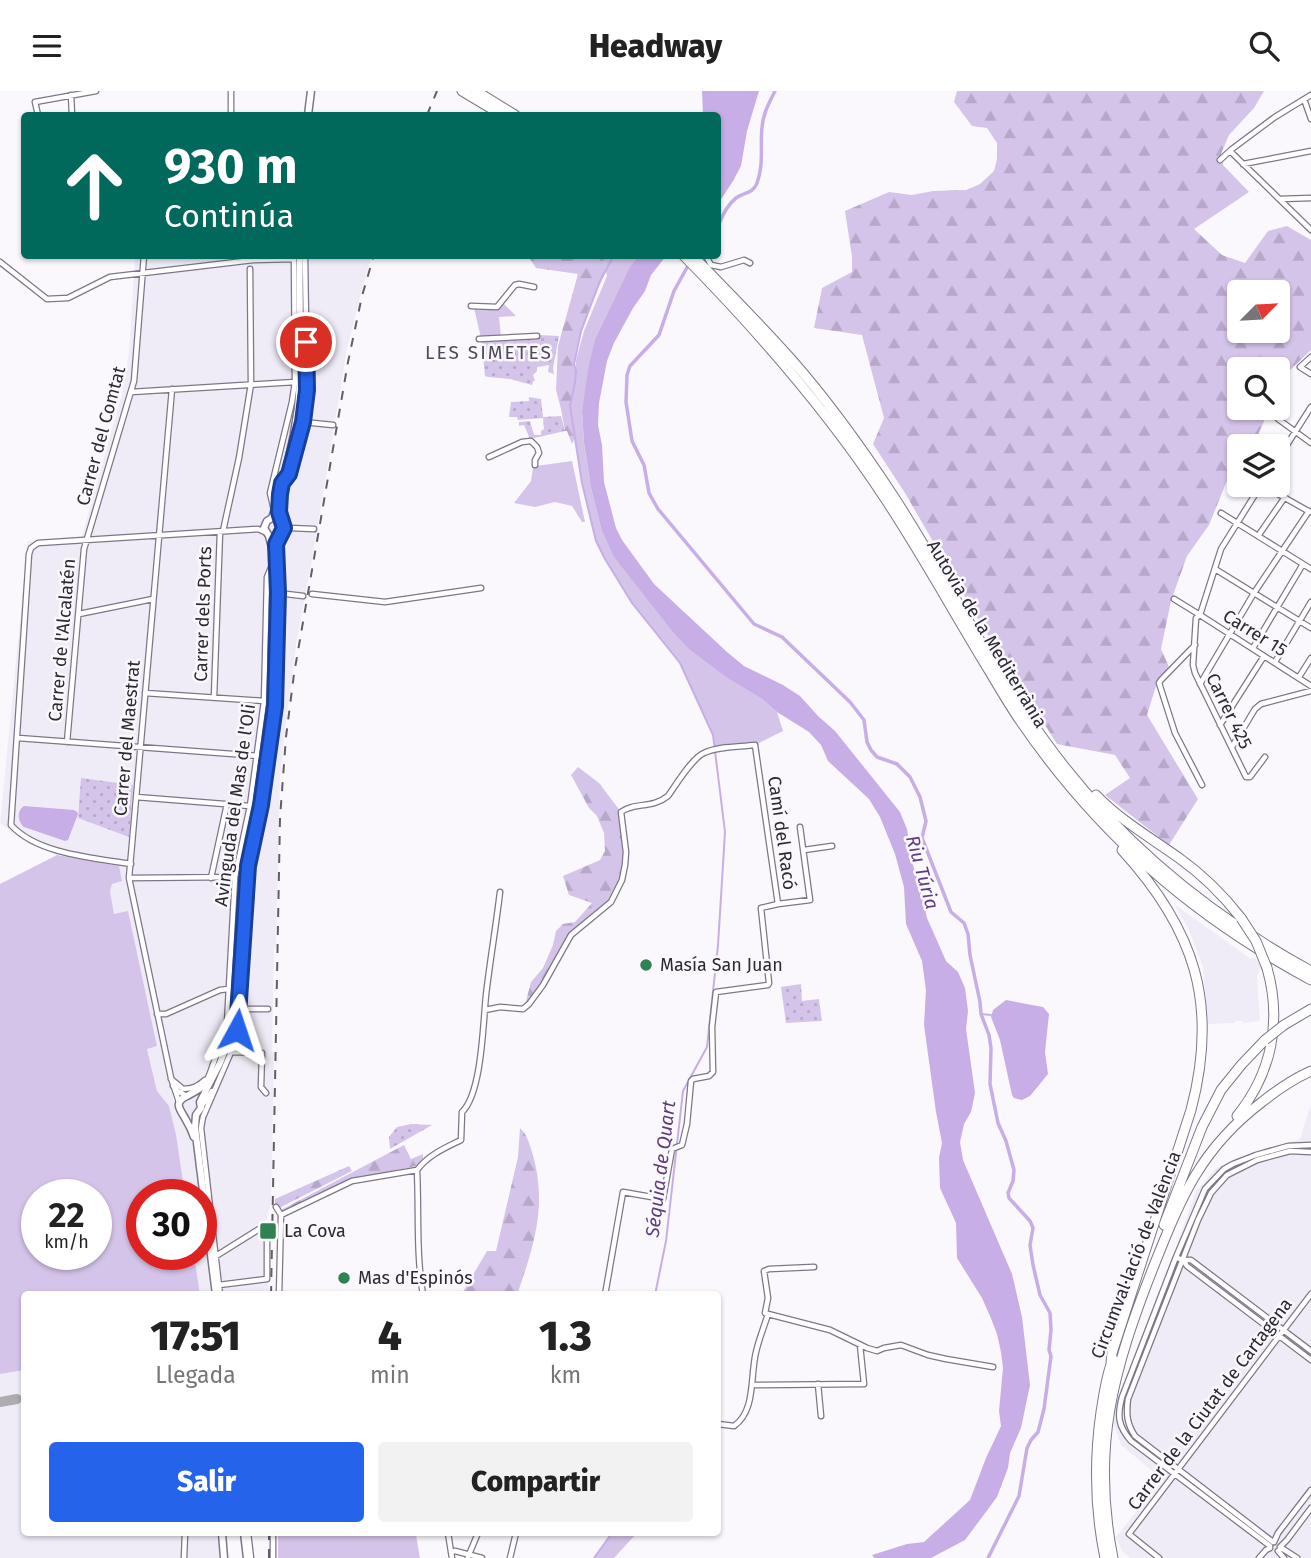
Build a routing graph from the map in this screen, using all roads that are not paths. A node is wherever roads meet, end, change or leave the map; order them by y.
1 (96, 91) edge
2 (231, 91) edge
3 (313, 91) edge
4 (462, 91) edge
5 (476, 91) edge
6 (71, 95) junction
7 (1311, 95) edge
8 (1304, 99) junction
9 (37, 112) edge
10 (72, 112) edge
11 (231, 112) edge
12 (310, 112) edge
13 (497, 112) edge
14 (510, 112) edge
15 (1311, 119) edge
16 (1230, 151) junction
17 (1311, 151) edge
18 (1220, 160) dead end
19 (1243, 164) junction
20 (1311, 198) edge
21 (1279, 199) junction
22 (1311, 230) edge
23 (144, 259) edge
24 (264, 259) edge
25 (296, 259) edge
26 (296, 259) edge
27 (305, 259) edge
28 (688, 259) edge
29 (695, 259) edge
30 (708, 259) edge
31 (0, 262) edge
32 (750, 263) dead end
33 (250, 269) dead end
34 (142, 273) junction
35 (715, 283) junction
36 (534, 287) dead end
37 (471, 306) dead end
38 (537, 336) dead end
39 (480, 339) dead end
40 (1311, 357) edge
41 (1311, 374) edge
42 (295, 381) junction
43 (251, 384) junction
44 (172, 389) junction
45 (131, 392) junction
46 (1311, 408) edge
47 (1280, 420) edge
48 (303, 422) junction
49 (334, 425) dead end
50 (1296, 431) junction
51 (1290, 440) edge
52 (1311, 443) edge
53 (489, 457) dead end
54 (535, 465) dead end
55 (282, 483) junction
56 (280, 494) junction
57 (1253, 497) edge
58 (1285, 497) joint
59 (1310, 512) edge
60 (1221, 513) dead end
61 (273, 515) junction
62 (1237, 523) junction
63 (314, 529) dead end
64 (221, 531) junction
65 (264, 531) junction
66 (282, 531) junction
67 (159, 535) junction
68 (1258, 536) junction
69 (87, 540) junction
70 (1281, 550) junction
71 (273, 552) junction
72 (273, 564) junction
73 (1303, 564) junction
74 (1215, 569) junction
75 (1311, 569) edge
76 (481, 588) dead end
77 (278, 593) junction
78 (1254, 593) junction
79 (312, 594) dead end
80 (303, 596) dead end
81 (153, 599) junction
82 (1174, 599) dead end
83 (1311, 602) edge
84 (1277, 607) junction
85 (79, 614) junction
86 (1200, 615) junction
87 (1300, 621) junction
88 (1311, 628) edge
89 (1230, 634) junction
90 (1195, 645) junction
91 (1253, 648) junction
92 (1264, 656) junction
93 (1311, 658) edge
94 (1275, 662) junction
95 (1299, 677) junction
96 (1199, 685) junction
97 (1311, 688) edge
98 (145, 692) junction
99 (214, 697) junction
100 (264, 701) junction
101 (1220, 725) junction
102 (17, 738) junction
103 (1045, 741) junction
104 (68, 742) junction
105 (140, 747) junction
106 (1231, 748) junction
107 (258, 756) junction
108 (1265, 757) dead end
109 (1202, 785) dead end
110 (136, 797) junction
111 (227, 804) junction
112 (250, 806) junction
113 (1095, 817) junction
114 (800, 827) dead end
115 (832, 846) dead end
116 (804, 850) junction
117 (131, 864) junction
118 (234, 877) junction
119 (129, 878) junction
120 (211, 878) junction
121 (500, 892) dead end
122 (779, 904) junction
123 (1311, 971) edge
124 (1311, 981) edge
125 (228, 989) junction
126 (239, 1009) junction
127 (268, 1009) dead end
128 (1311, 1009) edge
129 (485, 1010) junction
130 (157, 1014) junction
131 (231, 1052) junction
132 (211, 1070) junction
133 (1311, 1071) edge
134 (170, 1079) junction
135 (214, 1083) junction
136 (172, 1085) junction
137 (202, 1087) junction
138 (266, 1093) dead end
139 (188, 1095) junction
140 (179, 1103) junction
141 (200, 1105) junction
142 (196, 1115) junction
143 (184, 1116) junction
144 (195, 1127) junction
145 (1220, 1140) junction
146 (196, 1141) junction
147 (1311, 1145) edge
148 (203, 1151) junction
149 (1311, 1152) edge
150 (417, 1170) junction
151 (206, 1179) edge
152 (276, 1207) dead end
153 (281, 1215) junction
154 (217, 1255) edge
155 (1176, 1257) junction
156 (1182, 1259) junction
157 (217, 1266) edge
158 (814, 1267) dead end
159 (219, 1285) junction
160 (217, 1291) edge
161 (218, 1291) edge
162 (279, 1291) edge
163 (422, 1291) edge
164 (606, 1291) edge
165 (1311, 1294) edge
166 (768, 1314) junction
167 (1284, 1330) junction
168 (1279, 1336) junction
169 (860, 1345) junction
170 (1311, 1351) edge
171 (1311, 1360) edge
172 (1111, 1363) junction
173 (993, 1367) dead end
174 (818, 1384) junction
175 (752, 1385) junction
176 (821, 1416) dead end
177 (721, 1424) edge
178 (1133, 1439) junction
179 (1178, 1469) junction
180 (1174, 1474) junction
181 (1311, 1490) edge
182 (1303, 1501) junction
183 (1311, 1508) edge
184 (184, 1536) edge
185 (222, 1536) edge
186 (246, 1536) edge
187 (274, 1536) edge
188 (450, 1536) edge
189 (477, 1536) edge
190 (515, 1536) edge
191 (1272, 1544) junction
192 (1278, 1549) junction
193 (451, 1555) edge
194 (468, 1557) edge
195 (184, 1558) edge
196 (224, 1558) edge
197 (249, 1558) edge
198 (273, 1558) edge
199 (482, 1558) edge
200 (510, 1558) edge
201 (1105, 1558) edge
202 (1113, 1558) edge
203 (1160, 1558) edge
204 (1259, 1558) edge
205 (1273, 1558) edge
206 (1284, 1558) edge
207 (1296, 1558) edge

1 - 6 street
2 - 11 street
3 - 12 main road
4 - 13 highway
5 - 14 highway
6 - 9 street
6 - 10 street
7 - 8 street
8 - 15 street
8 - 16 street
16 - 18 street
16 - 19 street
17 - 19 street
19 - 21 street
20 - 21 street
21 - 22 street
23 - 34 street, Carrer del Comtat
24 - 34 street
25 - 42 street
26 - 55 main road
27 - 48 street
28 - 35 highway, Autovia de la Mediterrània
29 - 35 highway, Autovia de la Mediterrània
30 - 32 street
31 - 34 street
33 - 43 street, Carrer dels Ports
34 - 45 street, Carrer del Comtat
35 - 103 highway, Autovia de la Mediterrània
35 - 113 highway, Autovia de la Mediterrània
36 - 37 street
38 - 39 street
40 - 41 street
42 - 43 street
42 - 61 street
43 - 44 street
43 - 64 street, Carrer dels Ports
44 - 45 street
44 - 67 street, Carrer del Maestrat
45 - 69 street, Carrer del Comtat
46 - 50 street
47 - 50 street
48 - 49 street
48 - 55 street
50 - 51 street
50 - 52 street
53 - 54 street
55 - 56 main road
56 - 61 main road
56 - 66 main road
57 - 62 street, Carrer 15
58 - 59 street
58 - 68 street
59 - 70 street
60 - 62 street
61 - 65 main road
61 - 66 main road
62 - 68 street
62 - 74 street, Carrer 15
63 - 66 street
64 - 65 street
64 - 67 street
64 - 99 street, Carrer dels Ports
65 - 66 main road
65 - 71 main road
66 - 71 main road
66 - 77 street, Avinguda del Mas de l'Oli
67 - 69 street
67 - 81 street, Carrer del Maestrat
68 - 70 street
69 - 85 street, Carrer de l'Alcalatén
69 - 102 street
70 - 73 street
70 - 78 street
71 - 72 main road
72 - 100 street, Avinguda del Mas de l'Oli
72 - 135 main road
73 - 75 street
73 - 84 street
74 - 78 street
74 - 86 street, Carrer 15
76 - 79 street
77 - 80 street
77 - 126 street, Avinguda del Mas de l'Oli
78 - 84 street
78 - 89 street
81 - 85 street
81 - 98 street, Carrer del Maestrat
82 - 86 street
83 - 87 street
84 - 87 street
84 - 91 street
85 - 104 street, Carrer de l'Alcalatén
86 - 89 street, Carrer 15
86 - 90 street, Carrer 425
87 - 88 street
87 - 94 street
89 - 91 street, Carrer 15
89 - 96 street
90 - 96 street, Carrer 425
90 - 109 street
91 - 92 street, Carrer 15
92 - 94 street, Carrer 15
92 - 101 street
93 - 95 street
94 - 95 street, Carrer 15
95 - 97 street, Carrer 15
96 - 101 street, Carrer 425
97 - 106 street
98 - 99 street
98 - 105 street, Carrer del Maestrat
99 - 100 street
100 - 107 street, Avinguda del Mas de l'Oli
101 - 106 street, Carrer 425
102 - 104 street
102 - 117 street
103 - 123 highway, Autovia de la Mediterrània
103 - 145 highway, bridge
104 - 105 street
105 - 107 street
105 - 110 street, Carrer del Maestrat
106 - 108 street, Carrer 425
107 - 112 street, Avinguda del Mas de l'Oli
110 - 111 street
110 - 117 street, Carrer del Maestrat
111 - 112 street
111 - 120 street
112 - 118 street, Avinguda del Mas de l'Oli
113 - 124 highway, Autovia de la Mediterrània
113 - 172 highway
114 - 116 street
115 - 116 street
116 - 122 street
117 - 119 street, Carrer del Maestrat
118 - 120 street
118 - 125 street, Avinguda del Mas de l'Oli
119 - 120 street
119 - 130 street, Carrer del Maestrat
121 - 129 street
122 - 129 street, Camí del Racó
122 - 164 street, Camí del Racó
125 - 130 street
125 - 132 street, Avinguda del Mas de l'Oli
126 - 127 street
126 - 131 street, Avinguda del Mas de l'Oli
128 - 172 highway, Circumval·lació de València, bridge
129 - 150 street
130 - 134 street, Carrer del Maestrat
131 - 135 street, Avinguda del Mas de l'Oli
131 - 138 street
132 - 134 street
132 - 137 street, Avinguda del Mas de l'Oli
133 - 145 highway, Circumval·lació de València
134 - 136 street, Carrer del Maestrat
135 - 137 main road
135 - 141 main road
135 - 148 street, Avinguda del Mas de l'Oli
136 - 139 street
136 - 140 street, Carrer del Maestrat
137 - 139 main road
139 - 140 main road
139 - 141 main road
140 - 143 main road
141 - 142 main road
142 - 143 main road
142 - 144 main road
143 - 146 main road
144 - 146 main road
144 - 148 street
145 - 202 highway, Circumval·lació de València
146 - 160 main road
147 - 155 street
148 - 151 street, Avinguda del Mas de l'Oli
149 - 156 street
150 - 153 street
150 - 163 street
152 - 153 street
153 - 162 street
154 - 159 street
155 - 156 street
155 - 178 street
156 - 167 street
156 - 168 street
156 - 178 street
157 - 159 street, Avinguda del Mas de l'Oli
158 - 166 street
159 - 161 street, Avinguda del Mas de l'Oli
165 - 167 street, Carrer de la Ciutat de Cartagena
166 - 169 street
166 - 175 street
167 - 168 street, Carrer de la Ciutat de Cartagena
167 - 170 street
168 - 171 street
168 - 179 street, Carrer de la Ciutat de Cartagena
169 - 173 street
169 - 174 street
172 - 201 highway, Circumval·lació de València
174 - 175 street
174 - 176 street
175 - 177 street
178 - 179 street
178 - 180 street
179 - 180 street, Carrer de la Ciutat de Cartagena
179 - 191 street
180 - 191 street
180 - 203 street, Carrer de la Ciutat de Cartagena
181 - 182 street
182 - 183 street
182 - 191 street
183 - 192 street
184 - 195 street
185 - 196 main road
186 - 197 main road
187 - 198 street
188 - 193 street
189 - 194 street
190 - 200 street
191 - 192 street
191 - 192 street
191 - 204 street
192 - 205 street
192 - 206 street
192 - 207 street
193 - 194 street
194 - 199 street

